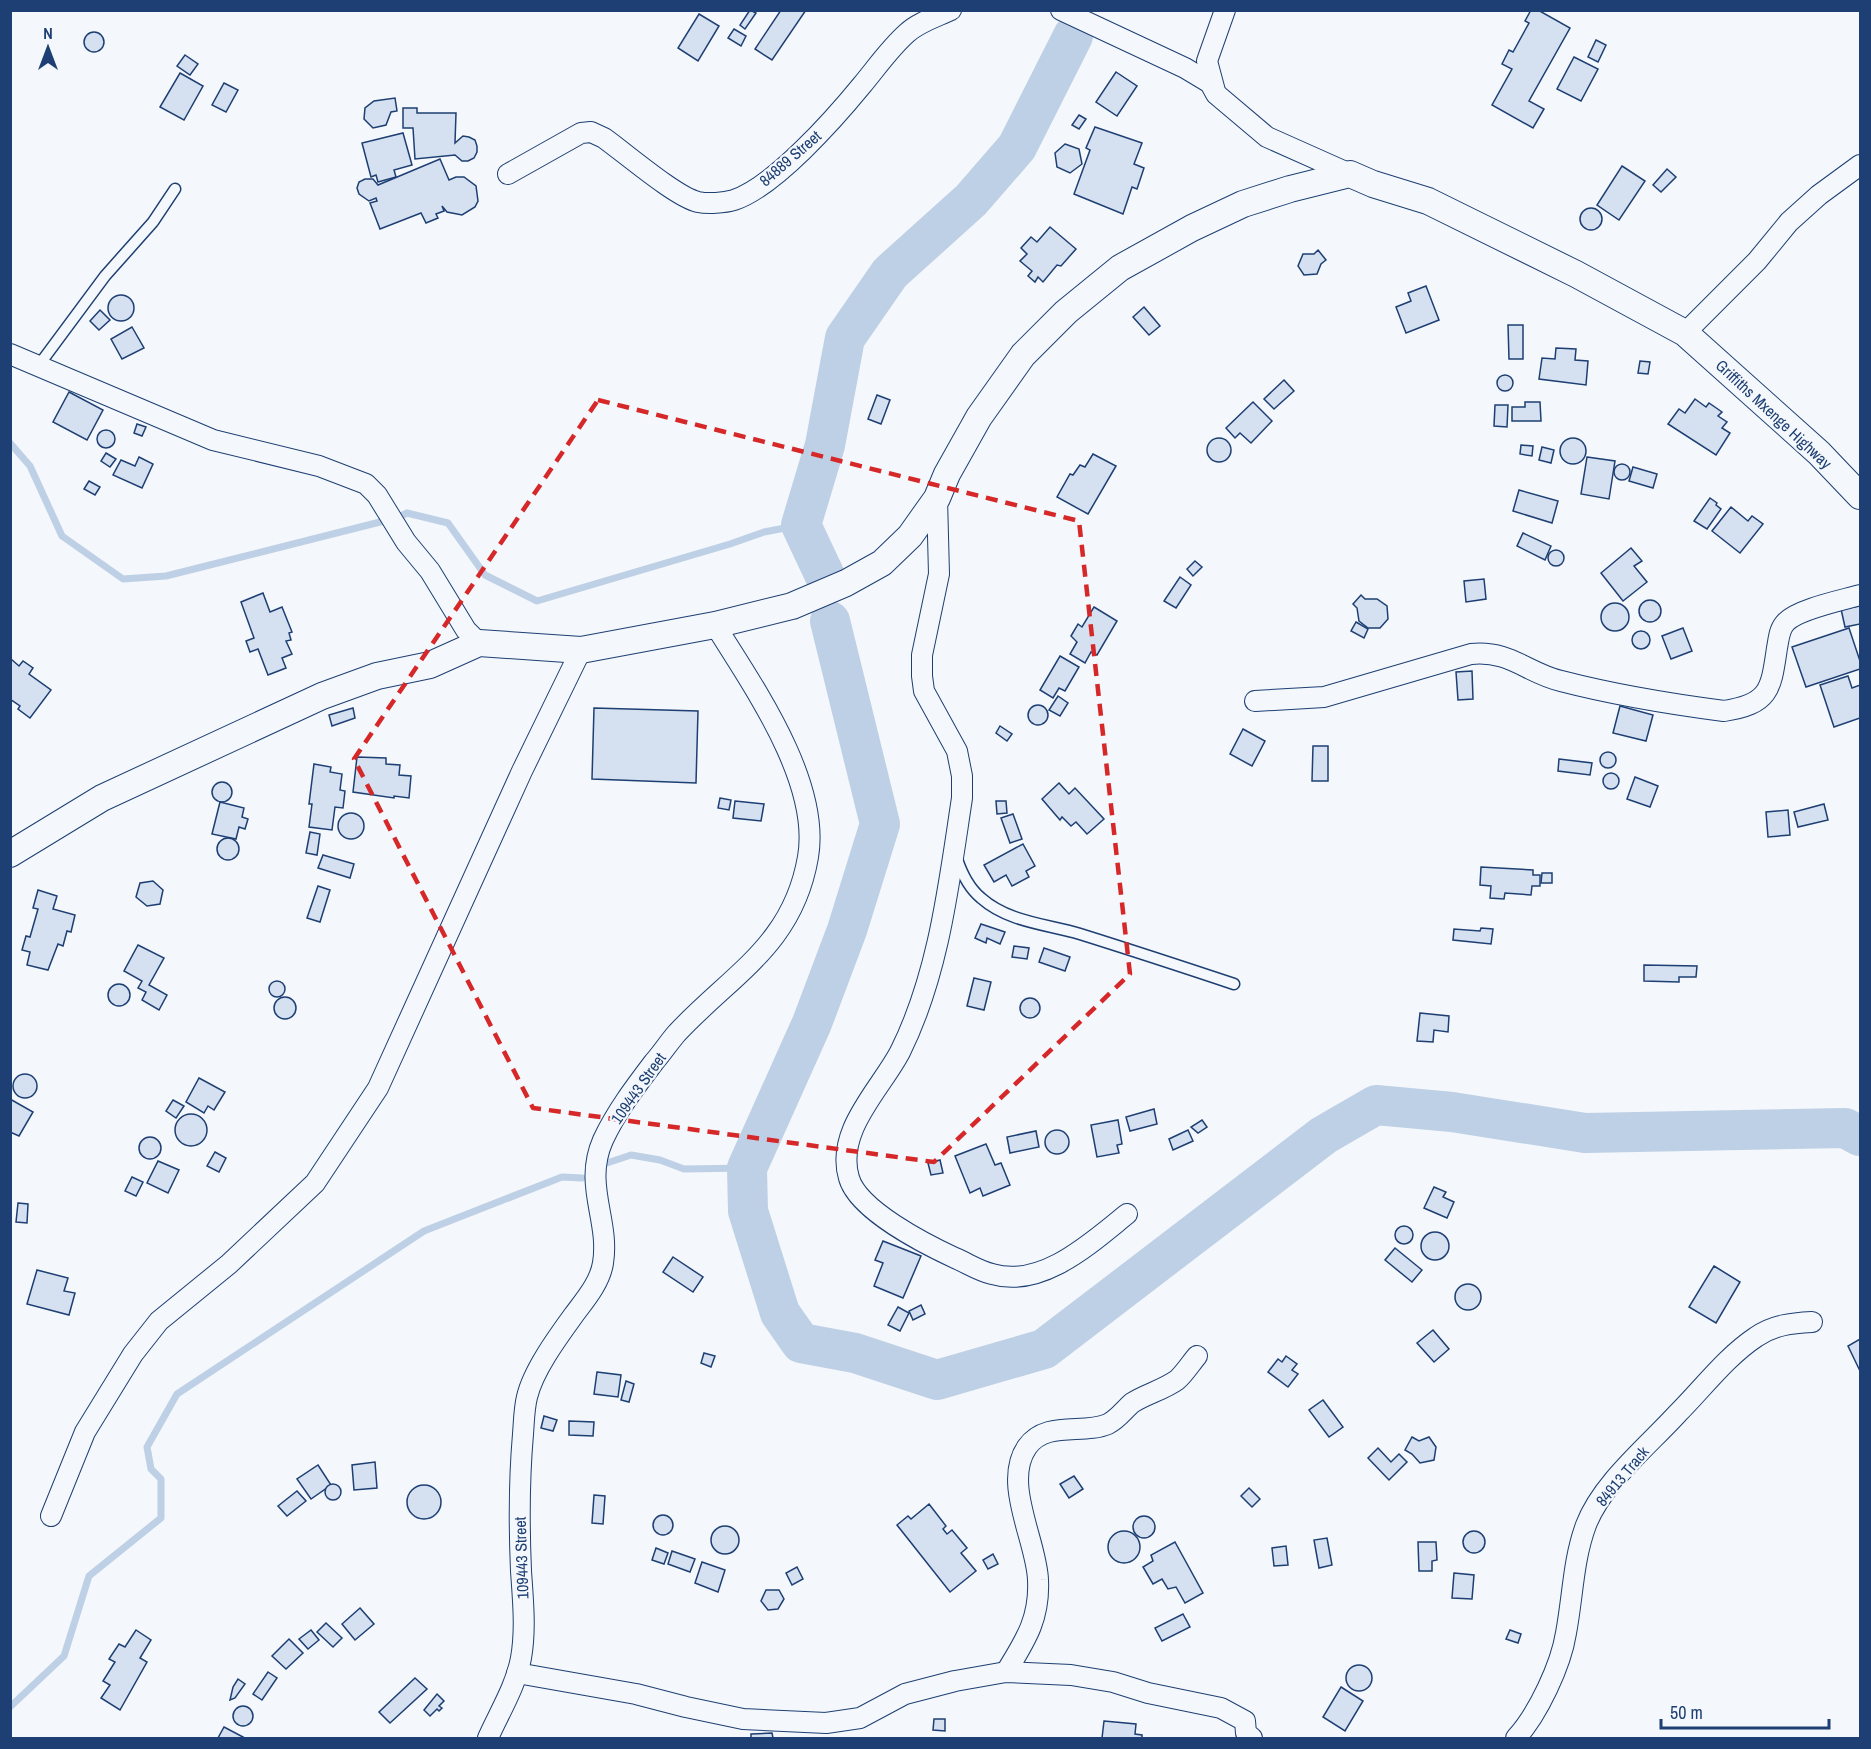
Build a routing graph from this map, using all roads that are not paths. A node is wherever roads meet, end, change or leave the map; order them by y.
1 (951, 10) edge
2 (1061, 10) edge
3 (1225, 10) edge
4 (1216, 94) junction
5 (1860, 165) edge
6 (508, 174) dead end
7 (1350, 174) junction
8 (175, 189) dead end
9 (1685, 333) junction
10 (10, 354) edge
11 (39, 365) junction
12 (1860, 496) edge
13 (937, 498) junction
14 (1860, 595) edge
15 (715, 625) junction
16 (479, 643) junction
17 (581, 650) junction
18 (1255, 701) dead end
19 (954, 851) junction
20 (10, 854) edge
21 (1234, 984) dead end
22 (1127, 1214) dead end
23 (1812, 1322) dead end
24 (1197, 1356) dead end
25 (51, 1516) dead end
26 (1006, 1672) junction
27 (517, 1673) junction
28 (488, 1738) edge
29 (1252, 1738) edge
30 (1516, 1738) edge

1 - 6 street, 84889 Street
2 - 4 street
3 - 4 street
4 - 7 street
5 - 9 street
7 - 9 street, Griffiths Mxenge Highway
7 - 13 street
8 - 11 lane
9 - 12 street, Griffiths Mxenge Highway
10 - 11 street
11 - 16 street
13 - 15 street
13 - 19 street
14 - 18 street
15 - 17 street
15 - 27 street, 109443 Street
16 - 17 street
16 - 20 street
17 - 25 street
19 - 21 lane
19 - 22 street
23 - 30 street, 84913 Track
24 - 26 street
26 - 27 street
26 - 29 street
27 - 28 street, 109443 Street

